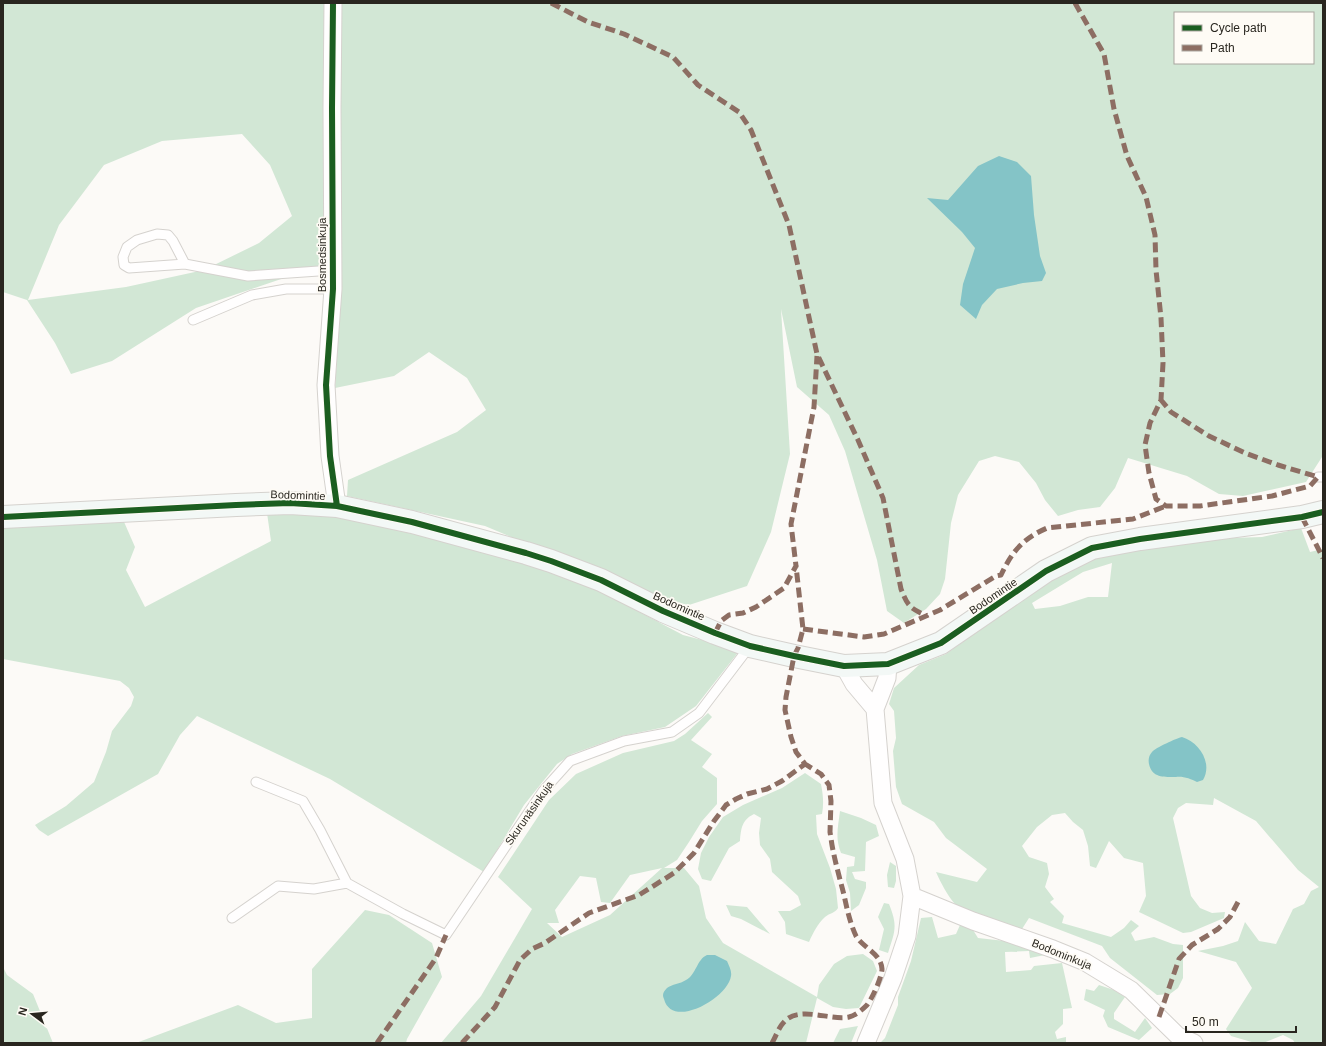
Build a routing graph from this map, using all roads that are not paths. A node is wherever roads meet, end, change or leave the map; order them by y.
1 (333, 3) edge
2 (185, 264) junction
3 (333, 270) junction
4 (333, 289) junction
5 (193, 320) dead end
6 (337, 506) junction
7 (1323, 512) edge
8 (3, 517) edge
9 (750, 646) junction
10 (888, 664) junction
11 (844, 666) junction
12 (875, 710) junction
13 (256, 782) dead end
14 (347, 883) junction
15 (912, 896) junction
16 (232, 918) dead end
17 (866, 1043) edge
18 (1194, 1043) edge

1 - 3 street, Bosmedsinkuja
2 - 2 lane
2 - 3 lane
3 - 4 street, Bosmedsinkuja
4 - 5 lane
4 - 6 street, Bosmedsinkuja
6 - 8 street, Bodomintie
6 - 9 street, Bodomintie
7 - 10 street, Bodomintie
9 - 11 street, Bodomintie
9 - 14 lane, Skurunäsinkuja
10 - 11 street, Bodomintie
10 - 12 street
11 - 12 street
12 - 15 street
13 - 14 lane
14 - 16 lane
15 - 17 street
15 - 18 street, Bodominkuja

